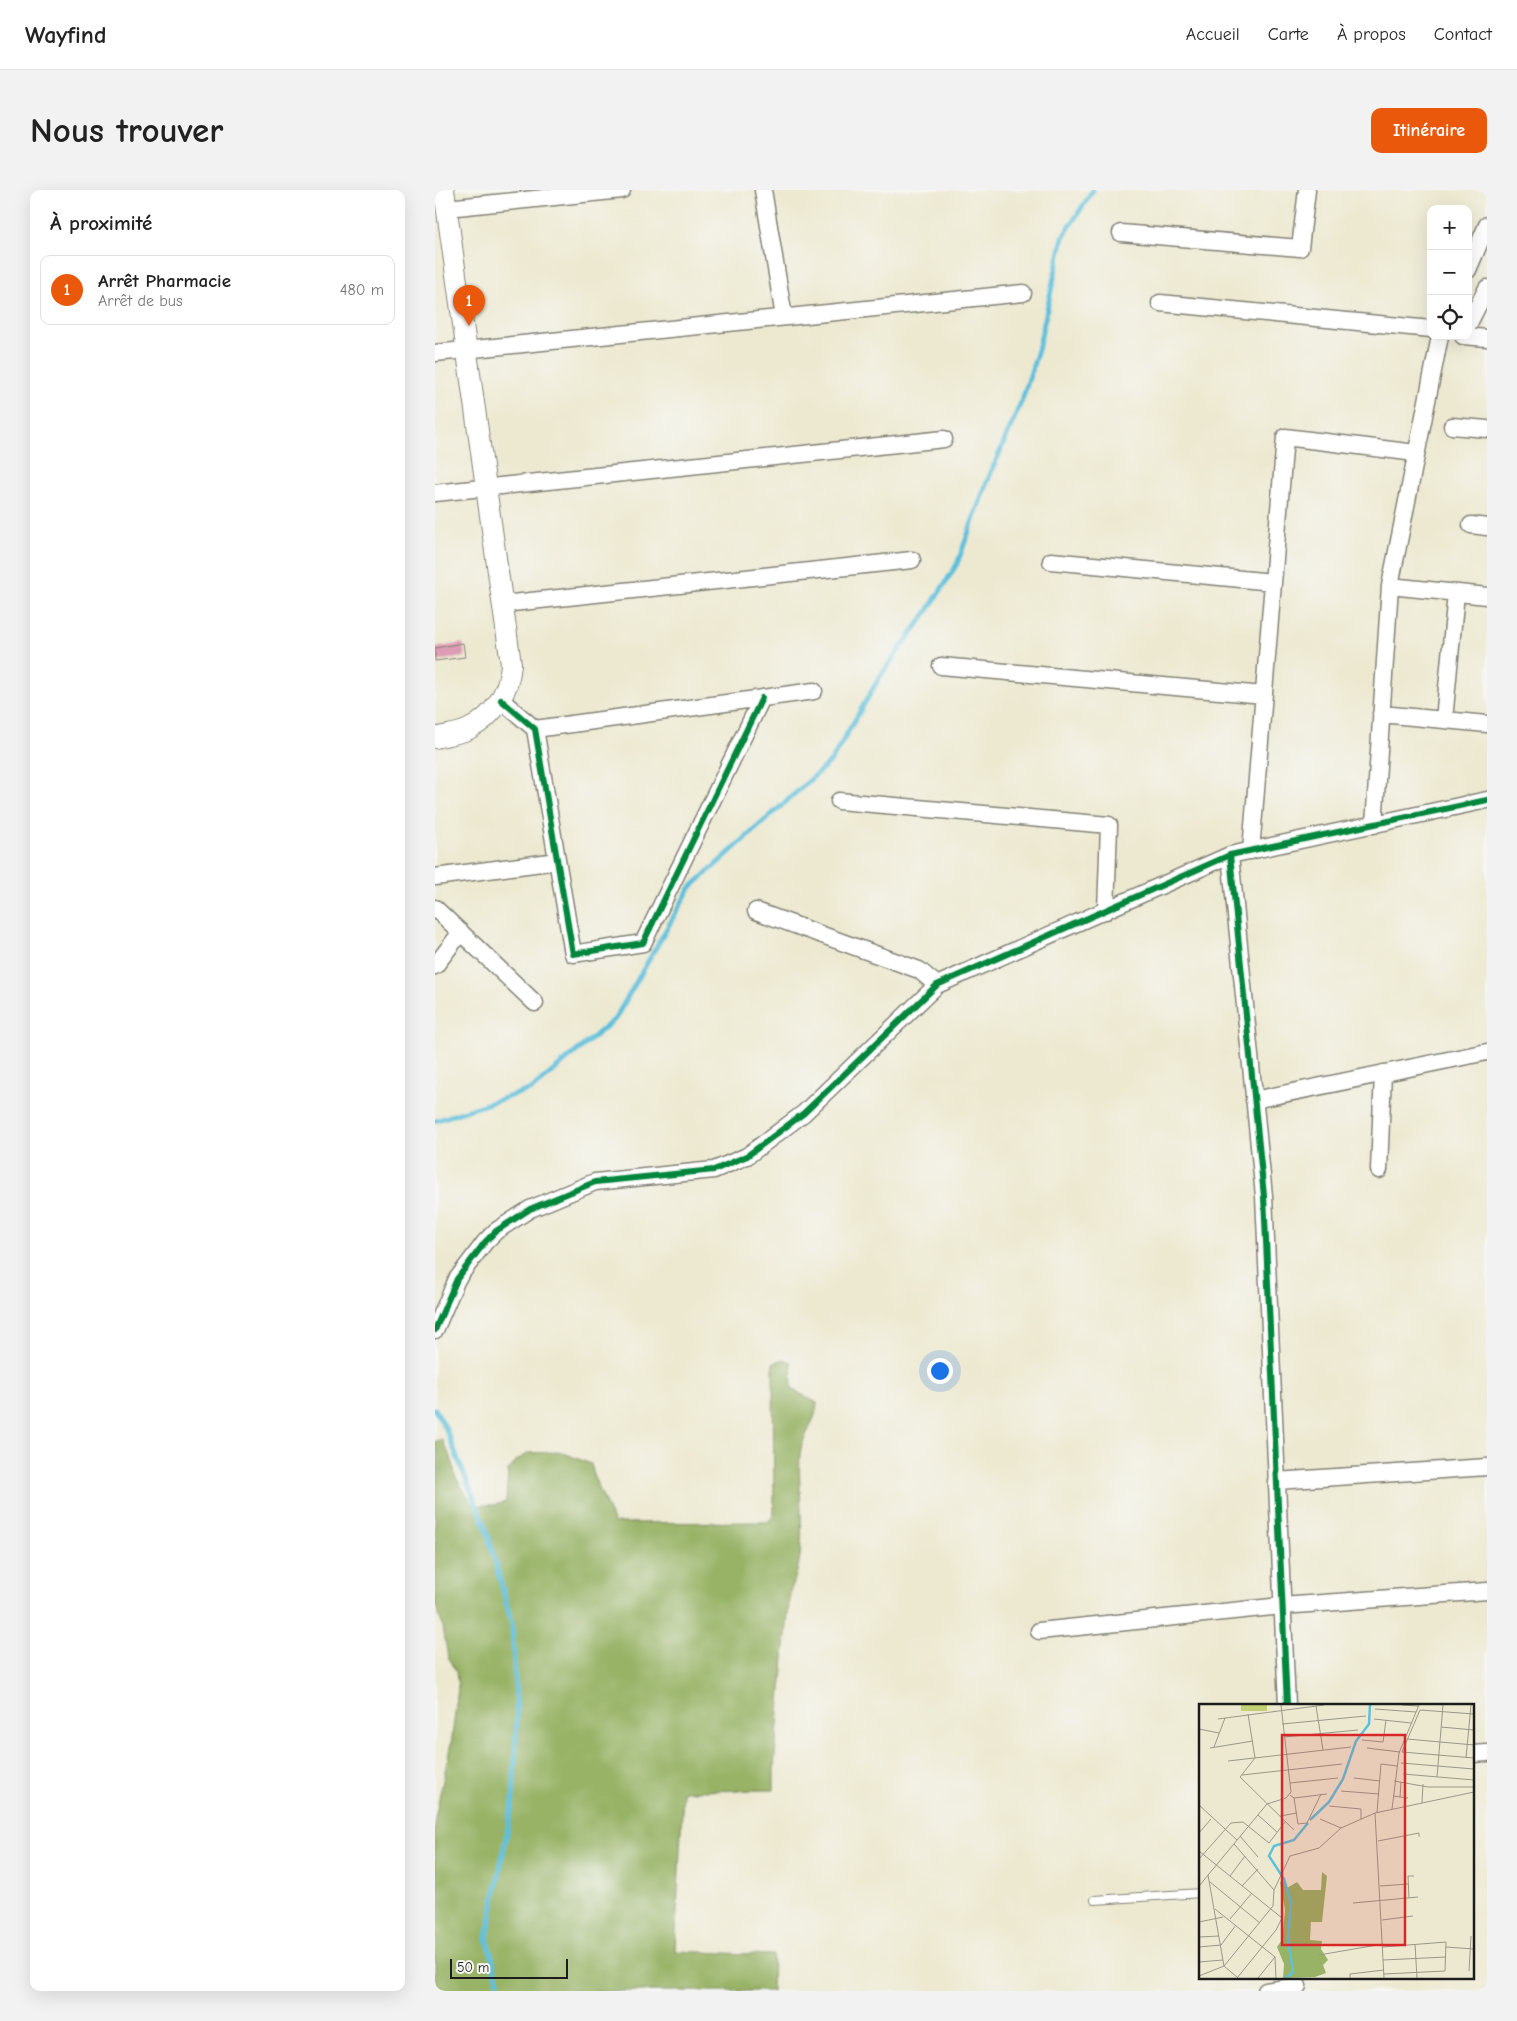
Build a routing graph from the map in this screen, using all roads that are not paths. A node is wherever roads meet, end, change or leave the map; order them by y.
1 (622, 190) edge
2 (763, 190) edge
3 (1307, 190) edge
4 (446, 199) edge
5 (1487, 225) edge
6 (1121, 233) dead end
7 (1472, 261) edge
8 (1487, 288) edge
9 (1023, 293) dead end
10 (1159, 303) dead end
11 (784, 317) junction
12 (1472, 317) edge
13 (1427, 329) edge
14 (1472, 337) edge
15 (1487, 338) edge
16 (1439, 340) edge
17 (467, 349) junction
18 (435, 353) edge
19 (1451, 426) dead end
20 (1487, 430) edge
21 (944, 440) dead end
22 (1416, 453) junction
23 (486, 488) junction
24 (435, 493) edge
25 (912, 560) dead end
26 (1051, 562) dead end
27 (1273, 582) junction
28 (1391, 586) junction
29 (1456, 593) junction
30 (1487, 596) edge
31 (503, 604) junction
32 (941, 666) dead end
33 (814, 691) dead end
34 (1264, 694) junction
35 (762, 698) junction
36 (501, 700) junction
37 (1381, 714) junction
38 (1444, 720) junction
39 (1487, 724) edge
40 (535, 729) junction
41 (435, 738) edge
42 (1487, 800) edge
43 (839, 801) dead end
44 (1373, 825) junction
45 (1251, 850) junction
46 (1230, 855) junction
47 (557, 862) junction
48 (435, 878) edge
49 (435, 908) edge
50 (756, 911) dead end
51 (1106, 911) junction
52 (461, 932) junction
53 (435, 966) edge
54 (937, 985) junction
55 (535, 1003) dead end
56 (1487, 1052) edge
57 (1383, 1073) junction
58 (1254, 1100) junction
59 (1379, 1170) dead end
60 (435, 1330) edge
61 (1487, 1466) edge
62 (1276, 1481) junction
63 (1487, 1591) edge
64 (1283, 1606) junction
65 (1039, 1630) dead end
66 (1287, 1704) edge
67 (1199, 1893) edge
68 (1095, 1900) dead end
69 (1298, 1985) edge
70 (1266, 1991) edge

1 - 4 street
2 - 11 street
3 - 6 street
4 - 17 street
5 - 7 street
8 - 12 street
9 - 11 street
10 - 13 street
11 - 17 street
14 - 15 street
16 - 22 street
17 - 18 street
17 - 23 street
19 - 20 street
21 - 23 street
22 - 27 street
22 - 28 street
23 - 24 street
23 - 31 street
25 - 31 street
26 - 27 street
27 - 34 street
28 - 29 street
28 - 37 street
29 - 30 street
29 - 38 street
31 - 36 street
32 - 34 street
33 - 35 street
34 - 45 street
35 - 40 street
35 - 47 street
36 - 40 street
36 - 41 street
37 - 38 street
37 - 44 street
38 - 39 street
40 - 47 street
42 - 44 street
43 - 51 street
44 - 45 street
45 - 46 street
46 - 51 street
46 - 58 street
47 - 48 street
49 - 52 street
50 - 54 street
51 - 54 street
52 - 53 street
52 - 55 street
54 - 60 street
56 - 57 street
57 - 58 street
57 - 59 street
58 - 62 street
61 - 62 street
62 - 64 street
63 - 64 street
64 - 65 street
64 - 66 street
67 - 68 lane
69 - 70 street

